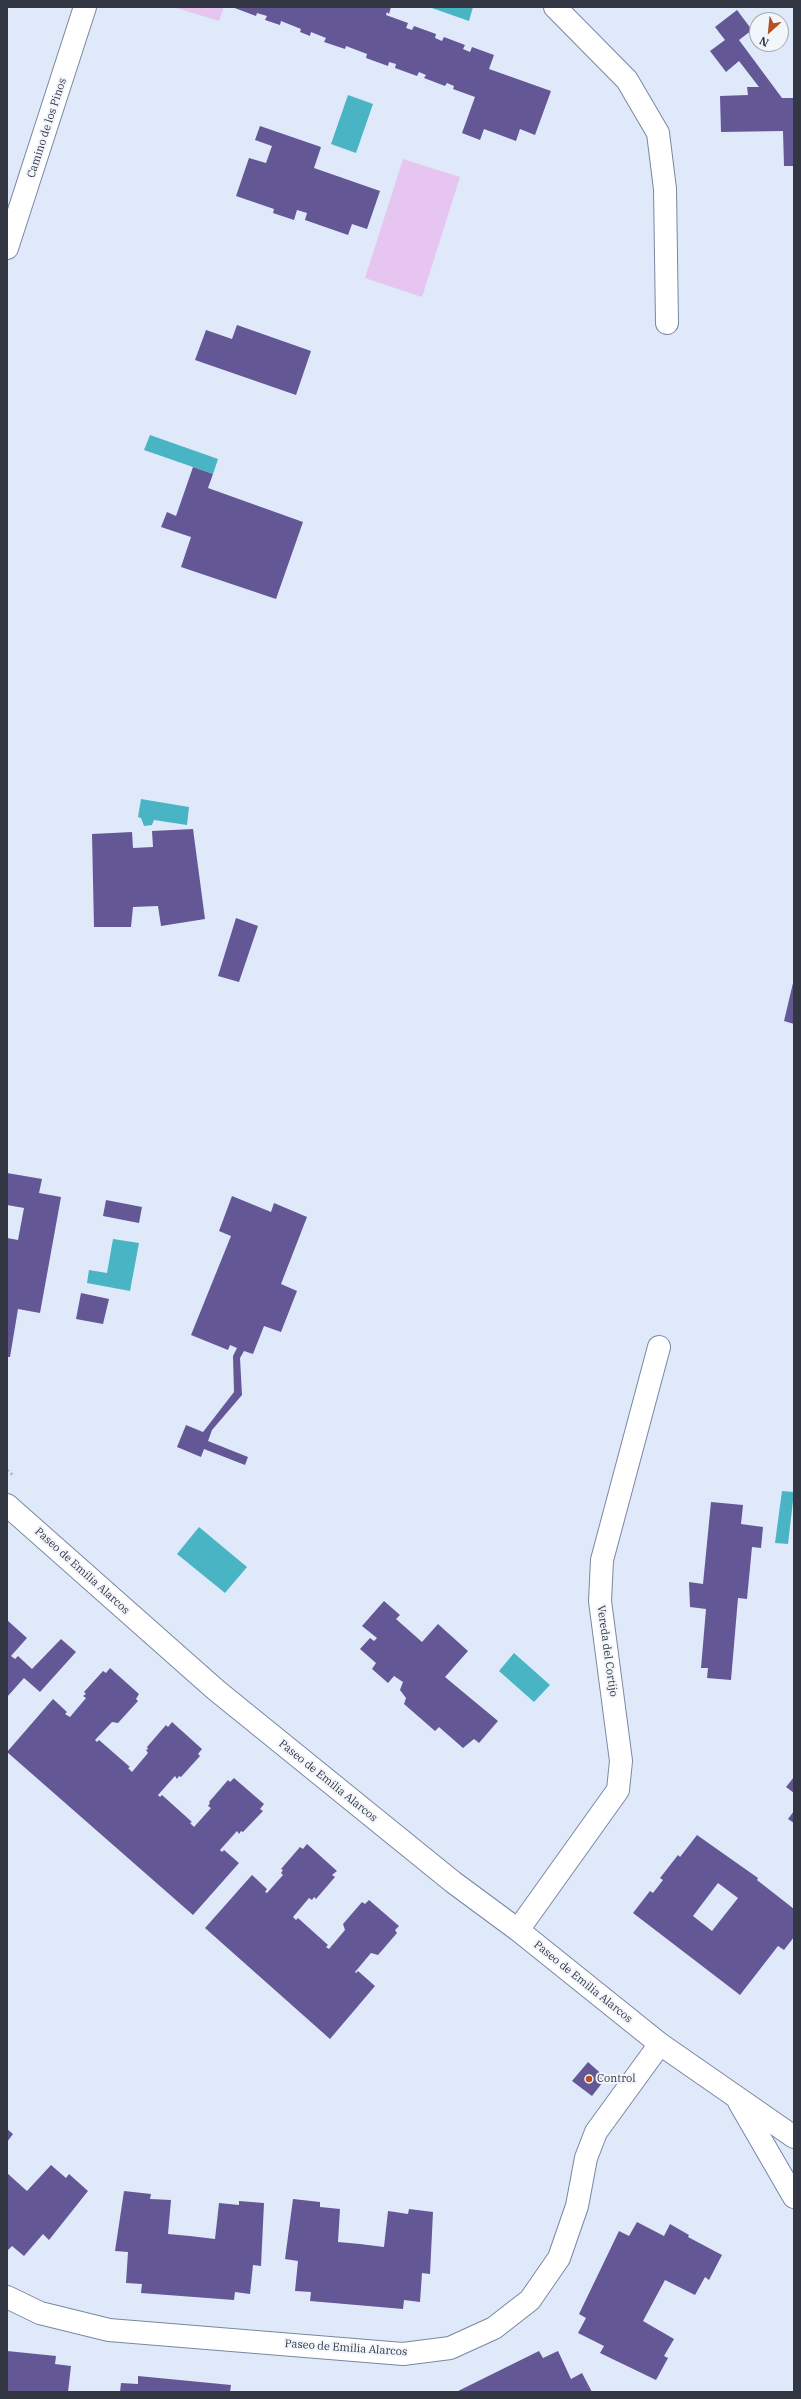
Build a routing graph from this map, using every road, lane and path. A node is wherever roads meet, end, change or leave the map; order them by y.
1 (85, 7) edge
2 (555, 7) edge
3 (7, 248) edge
4 (667, 323) dead end
5 (659, 1346) dead end
6 (7, 1505) edge
7 (518, 1930) junction
8 (660, 2044) junction
9 (735, 2096) junction
10 (794, 2137) edge
11 (794, 2197) edge
12 (7, 2297) edge

1 - 3 street, Camino de los Pinos
2 - 4 street
5 - 7 street, Vereda del Cortijo
6 - 7 street, Paseo de Emilia Alarcos
7 - 8 street, Paseo de Emilia Alarcos
8 - 9 street, Paseo de Emilia Alarcos
8 - 12 street, Paseo de Emilia Alarcos
9 - 10 street, Paseo de Emilia Alarcos
9 - 11 street, Paseo de Emilia Alarcos

